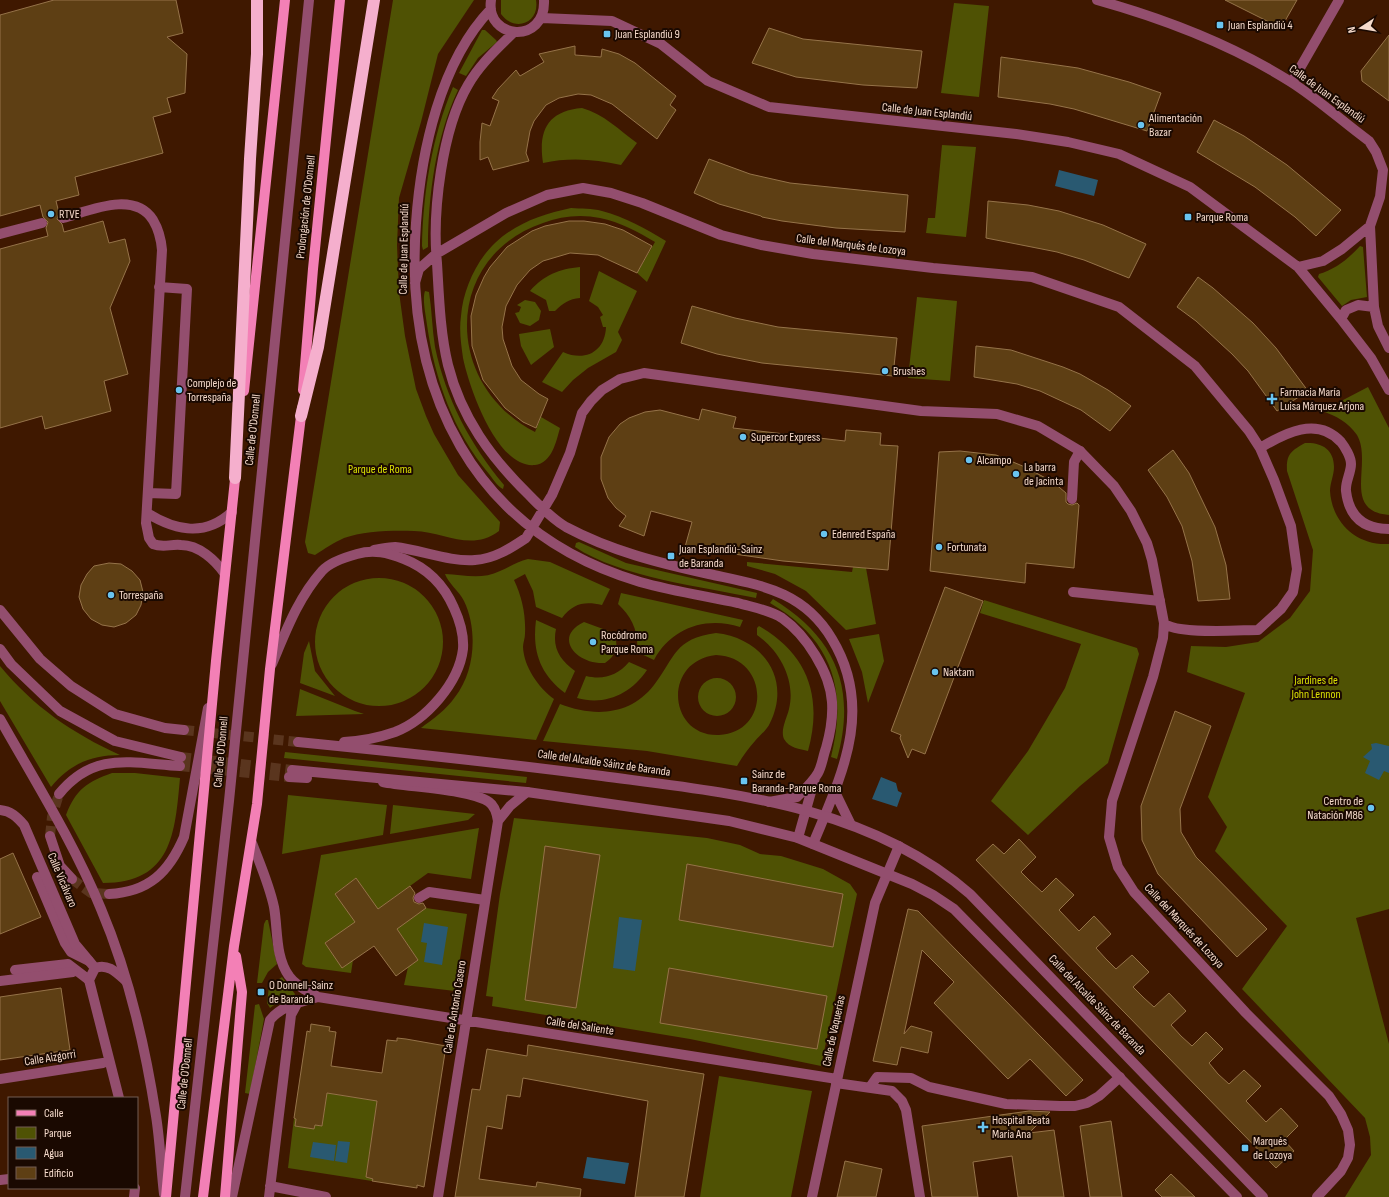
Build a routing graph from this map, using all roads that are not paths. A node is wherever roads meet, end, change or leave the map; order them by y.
1 (257, 0) edge
2 (285, 0) edge
3 (309, 0) edge
4 (340, 0) edge
5 (374, 0) edge
6 (544, 0) edge
7 (1097, 0) edge
8 (1339, 0) edge
9 (491, 5) edge
10 (542, 18) junction
11 (514, 32) junction
12 (1292, 82) junction
13 (63, 218) dead end
14 (42, 223) dead end
15 (1370, 226) junction
16 (0, 234) edge
17 (436, 254) junction
18 (1298, 268) junction
19 (415, 283) junction
20 (159, 286) junction
21 (1374, 307) junction
22 (279, 310) joint
23 (1341, 319) junction
24 (1389, 348) edge
25 (1389, 390) edge
26 (301, 416) junction
27 (1260, 448) junction
28 (1080, 451) junction
29 (235, 478) junction
30 (148, 493) junction
31 (1072, 499) dead end
32 (544, 509) junction
33 (232, 512) junction
34 (147, 514) junction
35 (531, 528) junction
36 (1389, 529) edge
37 (367, 551) junction
38 (225, 574) junction
39 (1073, 592) dead end
40 (1160, 601) junction
41 (0, 610) edge
42 (1164, 623) junction
43 (0, 649) edge
44 (216, 661) junction
45 (270, 669) junction
46 (0, 720) edge
47 (184, 730) tunnel mouth
48 (290, 773) tunnel mouth
49 (816, 776) junction
50 (361, 777) junction
51 (834, 790) junction
52 (527, 792) junction
53 (59, 794) tunnel mouth
54 (769, 802) junction
55 (0, 810) edge
56 (807, 810) junction
57 (825, 815) junction
58 (498, 821) junction
59 (851, 825) junction
60 (50, 836) tunnel mouth
61 (798, 838) junction
62 (252, 843) junction
63 (813, 844) junction
64 (899, 846) junction
65 (886, 872) junction
66 (37, 877) dead end
67 (72, 879) tunnel mouth
68 (110, 894) tunnel mouth
69 (419, 898) dead end
70 (485, 900) junction
71 (234, 946) junction
72 (92, 964) junction
73 (15, 970) dead end
74 (73, 972) dead end
75 (89, 980) junction
76 (0, 981) edge
77 (126, 981) junction
78 (318, 997) junction
79 (298, 1002) junction
80 (465, 1021) junction
81 (103, 1063) dead end
82 (1120, 1077) junction
83 (0, 1079) edge
84 (837, 1081) junction
85 (870, 1087) junction
86 (119, 1097) edge
87 (270, 1186) junction
88 (165, 1197) edge
89 (185, 1197) edge
90 (204, 1197) edge
91 (224, 1197) edge
92 (232, 1197) edge
93 (269, 1197) edge
94 (326, 1197) edge
95 (438, 1197) edge
96 (812, 1197) edge
97 (920, 1197) edge
98 (1236, 1197) edge
99 (1263, 1197) edge
100 (1317, 1197) edge

1 - 29 highway
2 - 29 main road, Calle de O'Donnell
3 - 22 street, Prolongación de O'Donnell
4 - 26 main road, Prolongación de O'Donnell
5 - 26 highway
6 - 10 street
7 - 12 street, Calle de Juan Esplandiú
8 - 12 street
9 - 11 street
9 - 19 street, Calle de Juan Esplandiú
10 - 11 street
10 - 18 street, Calle de Juan Esplandiú
11 - 17 street
12 - 15 street, Calle de Juan Esplandiú
13 - 20 street
14 - 16 street
15 - 18 street
15 - 21 street, Calle de Juan Esplandiú
17 - 19 street, Calle del Marqués de Lozoya
17 - 27 street, Calle del Marqués de Lozoya
17 - 32 street
18 - 23 street, Calle de Juan Esplandiú
19 - 35 street, Calle de Juan Esplandiú
20 - 30 street
20 - 30 street
21 - 23 street
21 - 24 street, Calle de Juan Esplandiú
22 - 89 street, Calle de O'Donnell
23 - 25 street, Calle de Juan Esplandiú
26 - 45 main road
27 - 36 street
27 - 42 street, Calle del Marqués de Lozoya
28 - 31 street
28 - 32 street, Calle del Marqués de Lozoya
28 - 40 street, Calle del Marqués de Lozoya
29 - 33 main road, Calle de O'Donnell
30 - 34 street
32 - 35 street, Calle del Marqués de Lozoya
32 - 51 street
33 - 34 street
33 - 38 main road, Calle de O'Donnell
34 - 38 street
35 - 37 street, Calle del Marqués de Lozoya
35 - 49 street, Calle de Juan Esplandiú
37 - 45 street
37 - 54 street, Calle del Alcalde Sáinz de Baranda
38 - 44 main road, Calle de O'Donnell
39 - 40 street
40 - 42 street, Calle del Marqués de Lozoya
41 - 47 street
42 - 100 street, Calle del Marqués de Lozoya
43 - 53 street
44 - 68 street
44 - 88 main road, Calle de O'Donnell
45 - 62 main road
46 - 77 street, Calle de O'Donnell
48 - 50 street
49 - 54 street, Calle de Juan Esplandiú
49 - 56 street, Calle de Juan Esplandiú
50 - 52 street
50 - 58 street
51 - 57 street
51 - 59 street
52 - 58 street, Calle de Antonio Casero
52 - 61 street
54 - 56 street, Calle del Alcalde Sáinz de Baranda
55 - 72 street, Calle Vicálvaro
56 - 57 street, Calle del Alcalde Sáinz de Baranda
56 - 61 street, Calle de Juan Esplandiú
57 - 59 street, Calle del Alcalde Sáinz de Baranda
57 - 63 street
58 - 70 street, Calle de Antonio Casero
59 - 64 street, Calle del Alcalde Sáinz de Baranda
60 - 67 street
61 - 63 street
62 - 71 main road
62 - 78 street
63 - 65 street
64 - 65 street
64 - 99 street, Calle del Alcalde Sáinz de Baranda
65 - 82 street
65 - 84 street, Calle de Vaquerías
66 - 72 street
69 - 70 street
70 - 80 street, Calle de Antonio Casero
71 - 90 main road
71 - 91 main road
72 - 75 street
72 - 77 street
73 - 75 street
74 - 76 street
75 - 86 street
77 - 88 street, Calle de O'Donnell
78 - 79 street
78 - 80 street, Calle del Saliente
79 - 87 street
79 - 92 street
80 - 84 street, Calle del Saliente
80 - 95 street, Calle de Antonio Casero
81 - 83 street, Calle Aizgorri
82 - 85 street
82 - 98 street
84 - 85 street, Calle del Saliente
84 - 96 street, Calle de Vaquerías
85 - 97 street, Calle del Saliente
87 - 93 street
87 - 94 street

